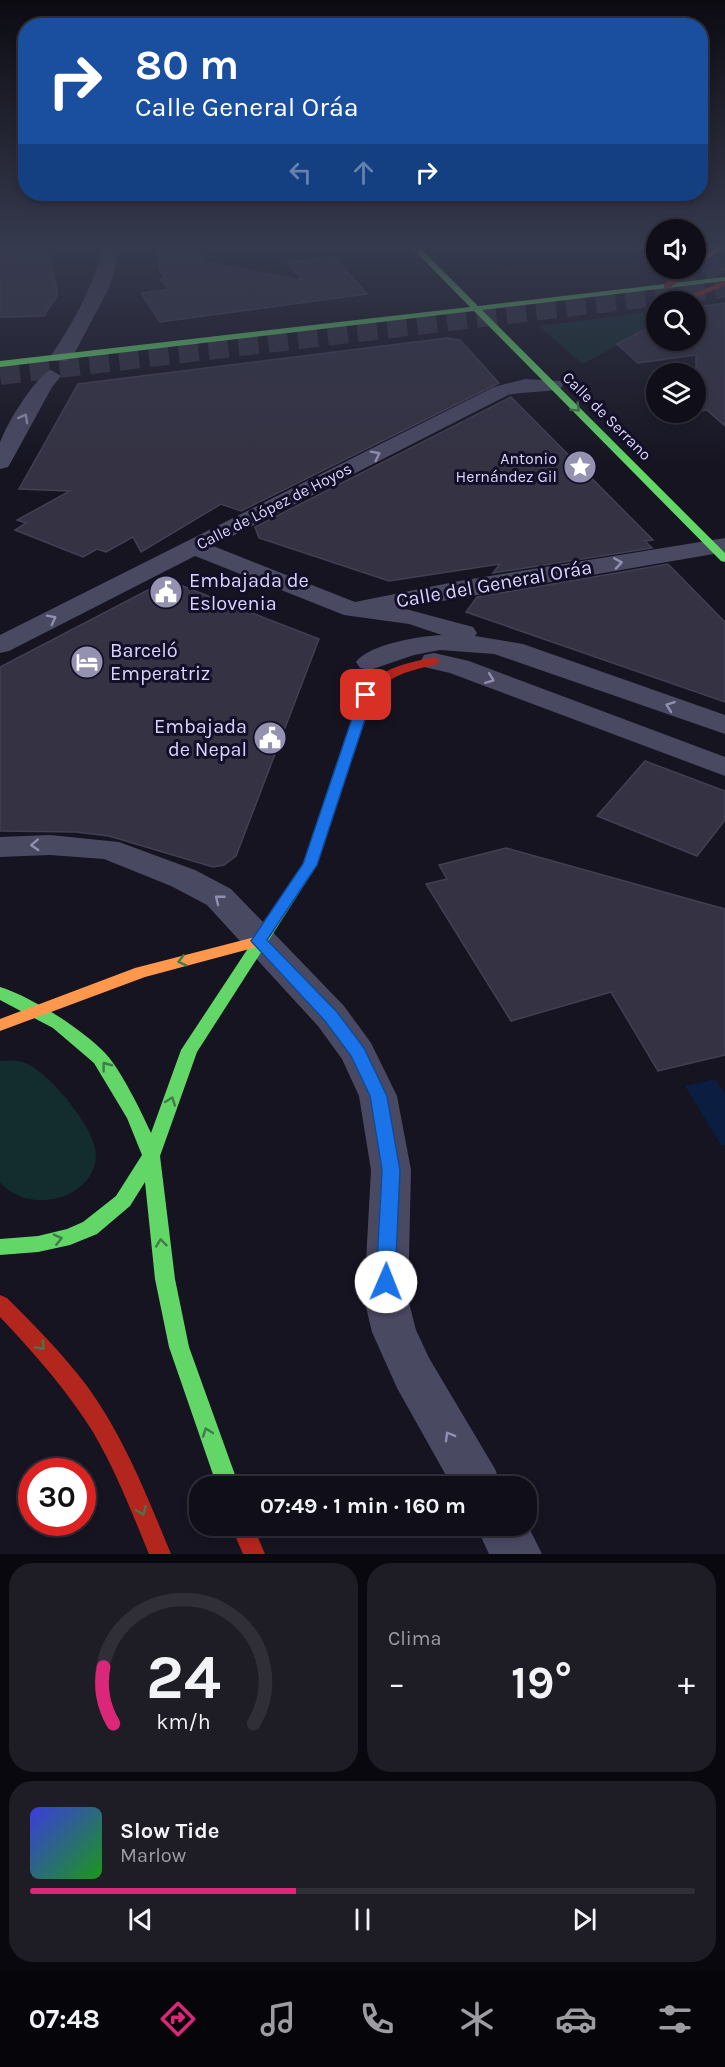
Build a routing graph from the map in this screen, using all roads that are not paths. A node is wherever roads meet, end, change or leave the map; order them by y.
1 (83, 320) edge
2 (395, 320) edge
3 (486, 320) edge
4 (499, 320) edge
5 (510, 321) dead end
6 (490, 323) junction
7 (474, 324) dead end
8 (0, 364) edge
9 (58, 369) junction
10 (28, 379) dead end
11 (553, 385) junction
12 (0, 462) edge
13 (194, 547) junction
14 (721, 550) edge
15 (353, 610) junction
16 (0, 645) edge
17 (492, 645) junction
18 (434, 661) joint
19 (370, 662) junction
20 (366, 695) junction
21 (725, 724) edge
22 (725, 767) edge
23 (0, 847) edge
24 (259, 941) junction
25 (0, 993) edge
26 (36, 1010) junction
27 (0, 1025) edge
28 (151, 1156) junction
29 (0, 1247) edge
30 (0, 1304) edge
31 (224, 1476) edge
32 (472, 1476) edge
33 (246, 1536) edge
34 (507, 1536) edge
35 (160, 1554) edge
36 (254, 1554) edge
37 (517, 1554) edge

1 - 9 street
2 - 9 main road
3 - 6 main road, Calle de Serrano
4 - 6 main road
5 - 6 main road
6 - 7 main road
6 - 11 main road, Calle de Serrano
8 - 9 main road
9 - 10 main road
12 -> 9 street
13 -> 11 street, Calle de López de Hoyos
11 -> 14 main road, Calle de Serrano
13 - 15 street
16 -> 13 street, Calle de López de Hoyos
15 -> 14 street, Calle del General Oráa
15 - 17 street
15 - 19 street
17 - 19 street
21 -> 17 street
18 - 20 main road
18 -> 22 street
19 - 20 street
20 - 24 main road
24 -> 23 street
24 -> 26 main road
28 -> 24 main road
32 -> 24 street
25 - 26 main road
26 - 27 main road
28 -> 26 main road
29 -> 28 main road
31 -> 28 main road
30 -> 35 main road
33 - 36 main road
34 - 37 street

